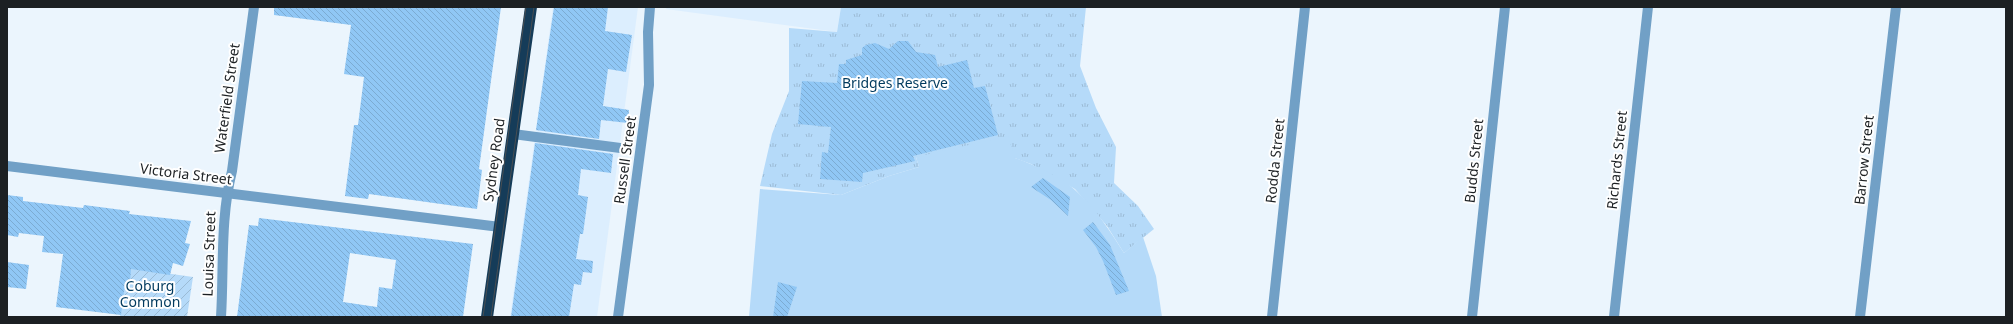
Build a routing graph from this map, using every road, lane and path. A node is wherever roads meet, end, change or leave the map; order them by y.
1 (254, 7) edge
2 (531, 7) edge
3 (650, 7) edge
4 (1305, 7) edge
5 (1505, 7) edge
6 (1648, 7) edge
7 (1896, 7) edge
8 (513, 134) junction
9 (628, 149) dead end
10 (7, 166) edge
11 (226, 192) junction
12 (500, 227) junction
13 (221, 317) edge
14 (487, 317) edge
15 (618, 317) edge
16 (1272, 317) edge
17 (1472, 317) edge
18 (1614, 317) edge
19 (1860, 317) edge

1 - 11 street, Waterfield Street
2 - 8 highway, Sydney Road
3 - 15 street, Russell Street
4 - 16 street, Rodda Street
5 - 17 street, Budds Street
6 - 18 street, Richards Street
7 - 19 street, Barrow Street
8 - 9 street
8 - 12 highway, Sydney Road
10 - 11 street, Victoria Street
11 - 12 street, Victoria Street
11 - 13 street, Louisa Street
12 - 14 highway, Sydney Road

